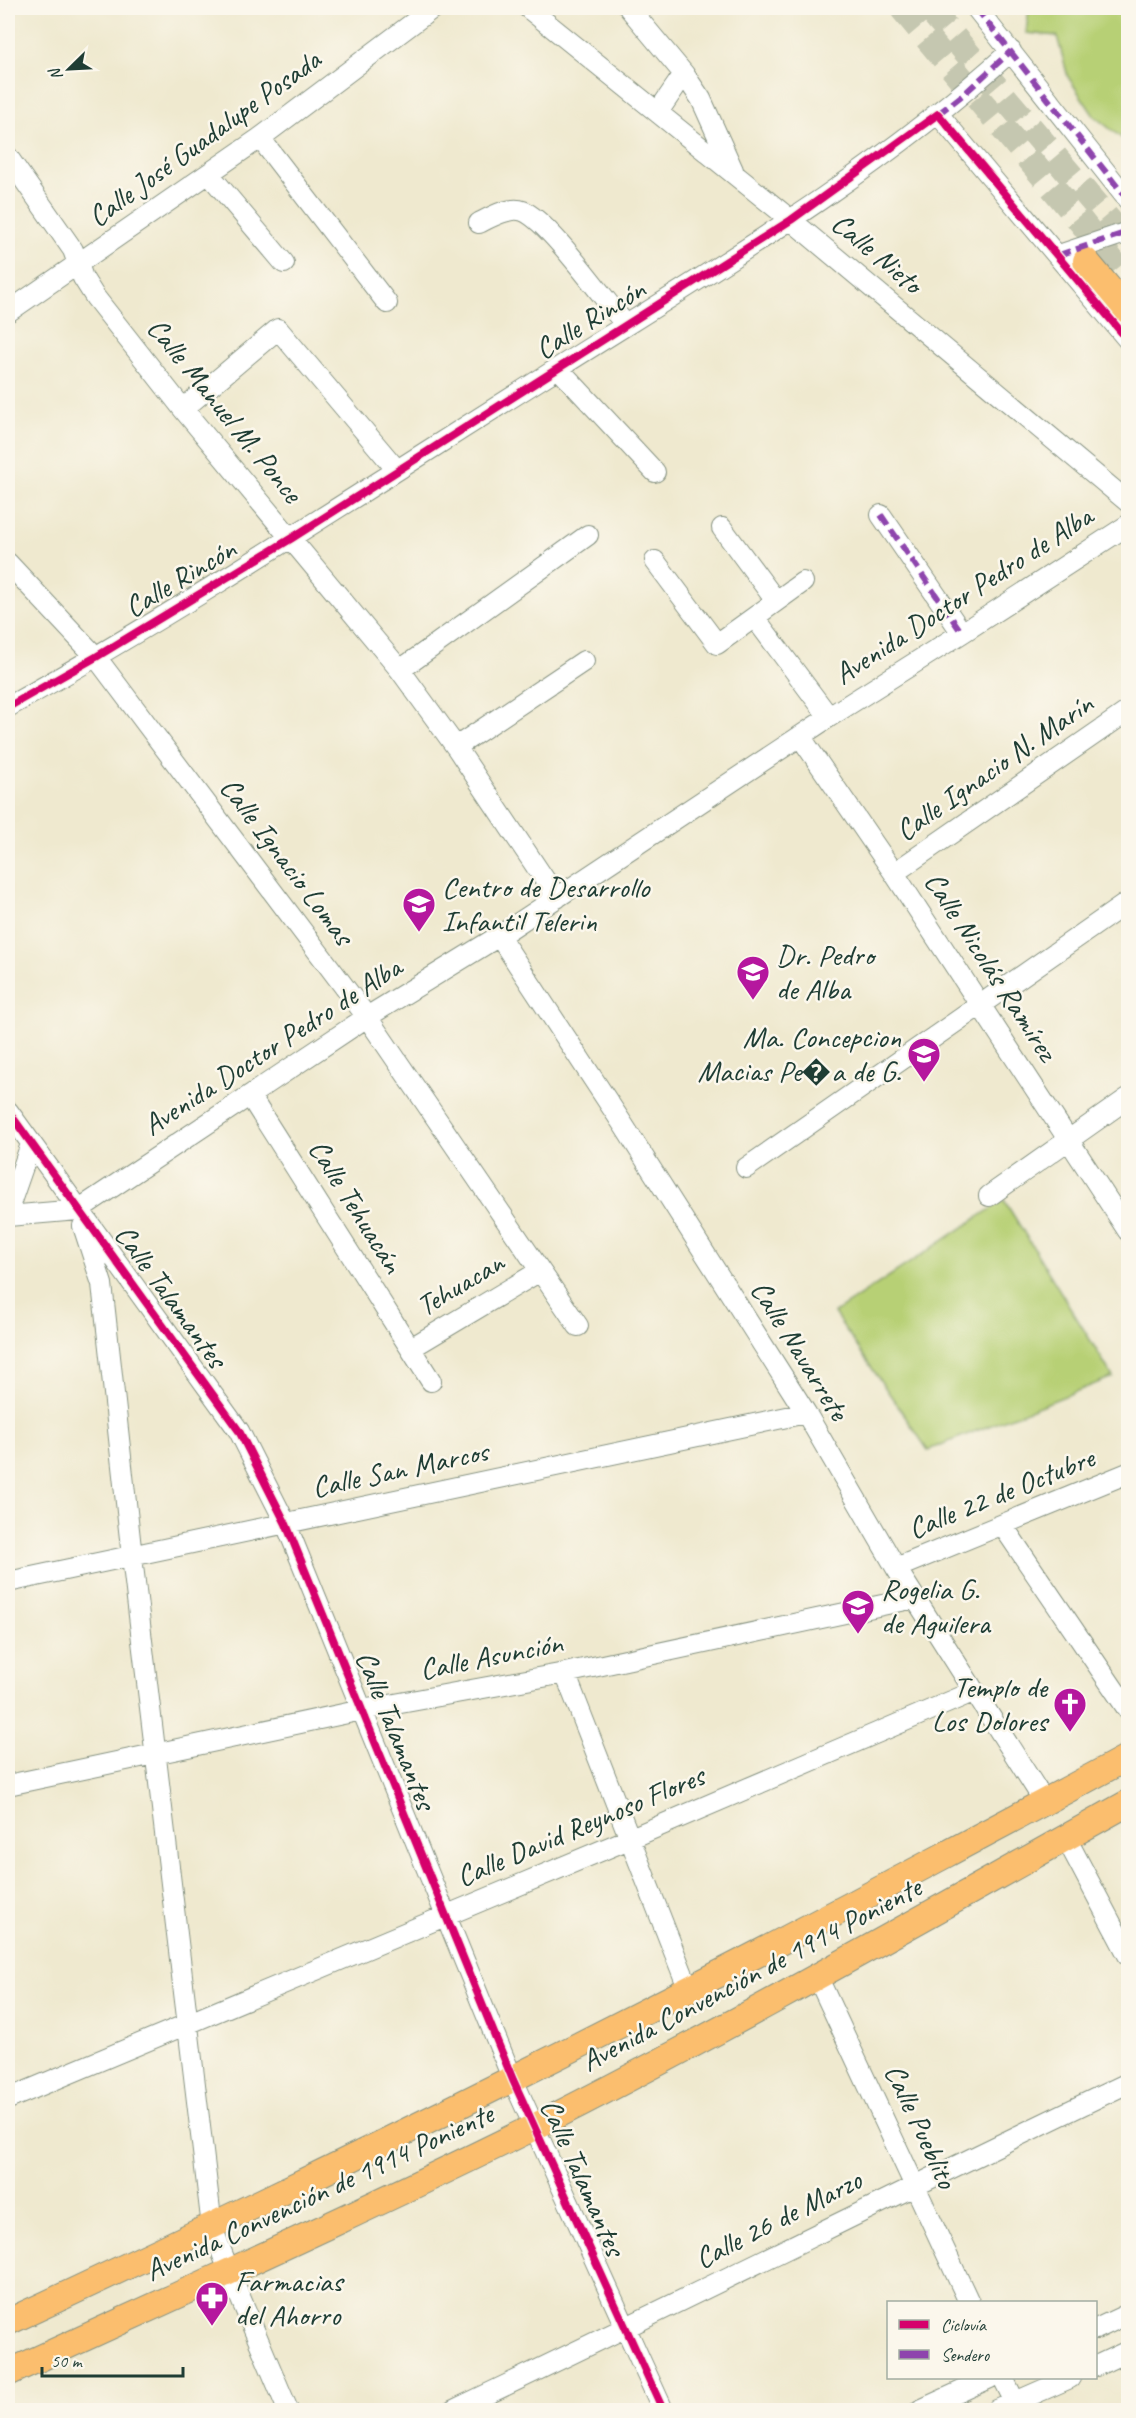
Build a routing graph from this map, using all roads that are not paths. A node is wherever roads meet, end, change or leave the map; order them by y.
1 (433, 8) edge
2 (528, 8) edge
3 (629, 8) edge
4 (976, 8) edge
5 (1011, 51) junction
6 (684, 74) junction
7 (658, 112) junction
8 (938, 114) junction
9 (260, 138) junction
10 (8, 157) edge
11 (734, 173) junction
12 (209, 174) junction
13 (1128, 200) edge
14 (791, 220) junction
15 (479, 223) dead end
16 (1128, 232) edge
17 (1059, 255) junction
18 (1086, 261) dead end
19 (284, 263) dead end
20 (79, 264) junction
21 (387, 303) dead end
22 (1128, 311) edge
23 (8, 312) edge
24 (626, 325) junction
25 (1128, 340) edge
26 (558, 368) junction
27 (183, 409) junction
28 (397, 470) junction
29 (656, 472) dead end
30 (1128, 502) edge
31 (881, 515) dead end
32 (1128, 525) edge
33 (722, 528) dead end
34 (588, 535) dead end
35 (291, 538) junction
36 (655, 561) dead end
37 (8, 563) edge
38 (803, 582) dead end
39 (776, 602) junction
40 (755, 618) junction
41 (962, 633) junction
42 (96, 657) junction
43 (584, 661) dead end
44 (400, 670) junction
45 (8, 707) edge
46 (1128, 711) edge
47 (829, 717) junction
48 (800, 735) junction
49 (456, 747) junction
50 (894, 873) junction
51 (557, 898) junction
52 (1128, 902) edge
53 (499, 936) junction
54 (982, 1006) junction
55 (367, 1017) junction
56 (250, 1096) junction
57 (1128, 1098) edge
58 (8, 1112) edge
59 (1068, 1139) junction
60 (31, 1144) junction
61 (746, 1168) dead end
62 (989, 1197) dead end
63 (8, 1210) edge
64 (78, 1210) junction
65 (8, 1216) edge
66 (1128, 1231) edge
67 (540, 1271) junction
68 (127, 1274) junction
69 (102, 1284) junction
70 (578, 1326) dead end
71 (411, 1348) junction
72 (431, 1381) dead end
73 (806, 1413) junction
74 (1128, 1473) edge
75 (286, 1524) junction
76 (1003, 1526) junction
77 (132, 1557) junction
78 (896, 1568) junction
79 (8, 1582) edge
80 (915, 1598) junction
81 (565, 1673) junction
82 (975, 1691) junction
83 (362, 1710) junction
84 (1128, 1710) edge
85 (157, 1754) junction
86 (1128, 1757) edge
87 (8, 1785) edge
88 (1044, 1801) junction
89 (1128, 1803) edge
90 (1066, 1838) junction
91 (629, 1839) junction
92 (447, 1914) junction
93 (1128, 1955) edge
94 (817, 1976) junction
95 (688, 1990) junction
96 (188, 2024) junction
97 (513, 2080) junction
98 (1128, 2083) edge
99 (8, 2099) edge
100 (534, 2127) junction
101 (915, 2184) junction
102 (212, 2227) junction
103 (229, 2271) junction
104 (969, 2301) edge
105 (1128, 2314) edge
106 (8, 2322) edge
107 (626, 2328) junction
108 (1097, 2328) edge
109 (1128, 2351) edge
110 (1097, 2365) edge
111 (8, 2373) edge
112 (988, 2379) edge
113 (1003, 2379) edge
114 (1068, 2379) edge
115 (1010, 2408) edge
116 (288, 2410) edge
117 (454, 2410) edge
118 (663, 2410) edge
119 (920, 2410) edge

1 - 9 street, Calle José Guadalupe Posada
2 - 7 street, Calle Nieto
3 - 6 street
4 - 5 street
5 - 8 street, Calle Rincón
5 - 13 street
6 - 7 street
6 - 11 street
7 - 11 street, Calle Nieto
8 - 14 street, Calle Rincón
8 - 17 street
9 - 12 street, Calle José Guadalupe Posada
9 - 21 street
10 - 20 street, Calle Manuel M. Ponce
11 - 14 street, Calle Nieto
12 - 19 street
12 - 20 street, Calle José Guadalupe Posada
14 - 24 street, Calle Rincón
14 - 30 street, Calle Nieto
15 - 24 street
16 - 17 street
17 - 25 street
18 - 22 main road
20 - 23 street, Calle José Guadalupe Posada
20 - 27 street, Calle Manuel M. Ponce
24 - 26 street, Calle Rincón
26 - 28 street, Calle Rincón
26 - 29 street
27 - 28 street
27 - 35 street, Calle Manuel M. Ponce
28 - 35 street, Calle Rincón
31 - 41 street
32 - 41 street, Avenida Doctor Pedro de Alba
33 - 39 street
34 - 44 street
35 - 42 street, Calle Rincón
35 - 44 street, Calle Manuel M. Ponce
36 - 40 street
37 - 42 street, Calle Ignacio Lomas
38 - 39 street
39 - 40 street
40 - 47 street, Avenida Doctor Pedro de Alba
41 - 47 street, Avenida Doctor Pedro de Alba
42 - 45 street, Calle Rincón
42 - 55 street, Calle Ignacio Lomas
43 - 49 street
44 - 49 street, Calle Manuel M. Ponce
46 - 50 street, Calle Ignacio N. Marín
47 - 48 street, Avenida Doctor Pedro de Alba
48 - 50 street, Calle Nicolás Ramírez
48 - 51 street, Avenida Doctor Pedro de Alba
49 - 51 street, Calle Manuel M. Ponce
50 - 54 street, Calle Nicolás Ramírez
51 - 53 street, Avenida Doctor Pedro de Alba
52 - 54 street
53 - 55 street, Avenida Doctor Pedro de Alba
53 - 73 street, Calle Navarrete
54 - 59 street, Calle Nicolás Ramírez
54 - 61 street
55 - 56 street, Avenida Doctor Pedro de Alba
55 - 67 street, Calle Ignacio Lomas
56 - 64 street, Avenida Doctor Pedro de Alba
56 - 71 street, Calle Tehuacán
57 - 59 street
58 - 60 street, Calle Talamantes
59 - 62 street
59 - 66 street, Calle Nicolás Ramírez
60 - 63 street
60 - 64 street, Calle Talamantes
64 - 65 street, Avenida Doctor Pedro de Alba
64 - 68 street, Calle Talamantes
64 - 69 street
67 - 70 street, Calle Ignacio Lomas
67 - 71 street, Tehuacan
68 - 69 street
68 - 75 street, Calle Talamantes
69 - 77 street
71 - 72 street, Calle Tehuacán
73 - 75 street, Calle San Marcos
73 - 78 street, Calle Navarrete
74 - 76 street, Calle 22 de Octubre
75 - 77 street, Calle San Marcos
75 - 83 street, Calle Talamantes
76 - 78 street, Calle 22 de Octubre
76 - 84 street
77 - 79 street, Calle San Marcos
77 - 85 street
78 - 80 street, Calle Navarrete
80 - 81 street, Calle Asunción
80 - 82 street, Calle Navarrete
81 - 83 street, Calle Asunción
81 - 91 street
82 - 88 street, Calle Navarrete
82 - 91 street, Calle David Reynoso Flores
83 - 85 street, Calle Asunción
83 - 92 street, Calle Talamantes
85 - 87 street, Calle Asunción
85 - 96 street
86 - 88 main road, Avenida Convención de 1914 Poniente
88 - 95 main road, Avenida Convención de 1914 Poniente
89 - 90 main road, Avenida Convención de 1914 Poniente
90 - 93 street
90 - 94 main road, Avenida Convención de 1914 Poniente
91 - 92 street, Calle David Reynoso Flores
91 - 95 street
92 - 96 street, Calle David Reynoso Flores
92 - 97 street, Calle Talamantes
94 - 100 main road, Avenida Convención de 1914 Poniente
94 - 101 street, Calle Pueblito
95 - 97 main road, Avenida Convención de 1914 Poniente
96 - 99 street, Calle David Reynoso Flores
96 - 102 street
97 - 100 street, Calle Talamantes
97 - 102 main road, Avenida Convención de 1914 Poniente
98 - 101 street, Calle 26 de Marzo
100 - 103 main road, Avenida Convención de 1914 Poniente
100 - 107 street, Calle Talamantes
101 - 104 street, Calle Pueblito
101 - 107 street, Calle 26 de Marzo
102 - 103 street
102 - 106 main road, Avenida Convención de 1914 Poniente
103 - 111 main road, Avenida Convención de 1914 Poniente
103 - 116 street
105 - 108 street
107 - 117 street, Calle 26 de Marzo
107 - 118 street, Calle Talamantes
109 - 110 street
112 - 119 street
113 - 115 street
114 - 115 street

